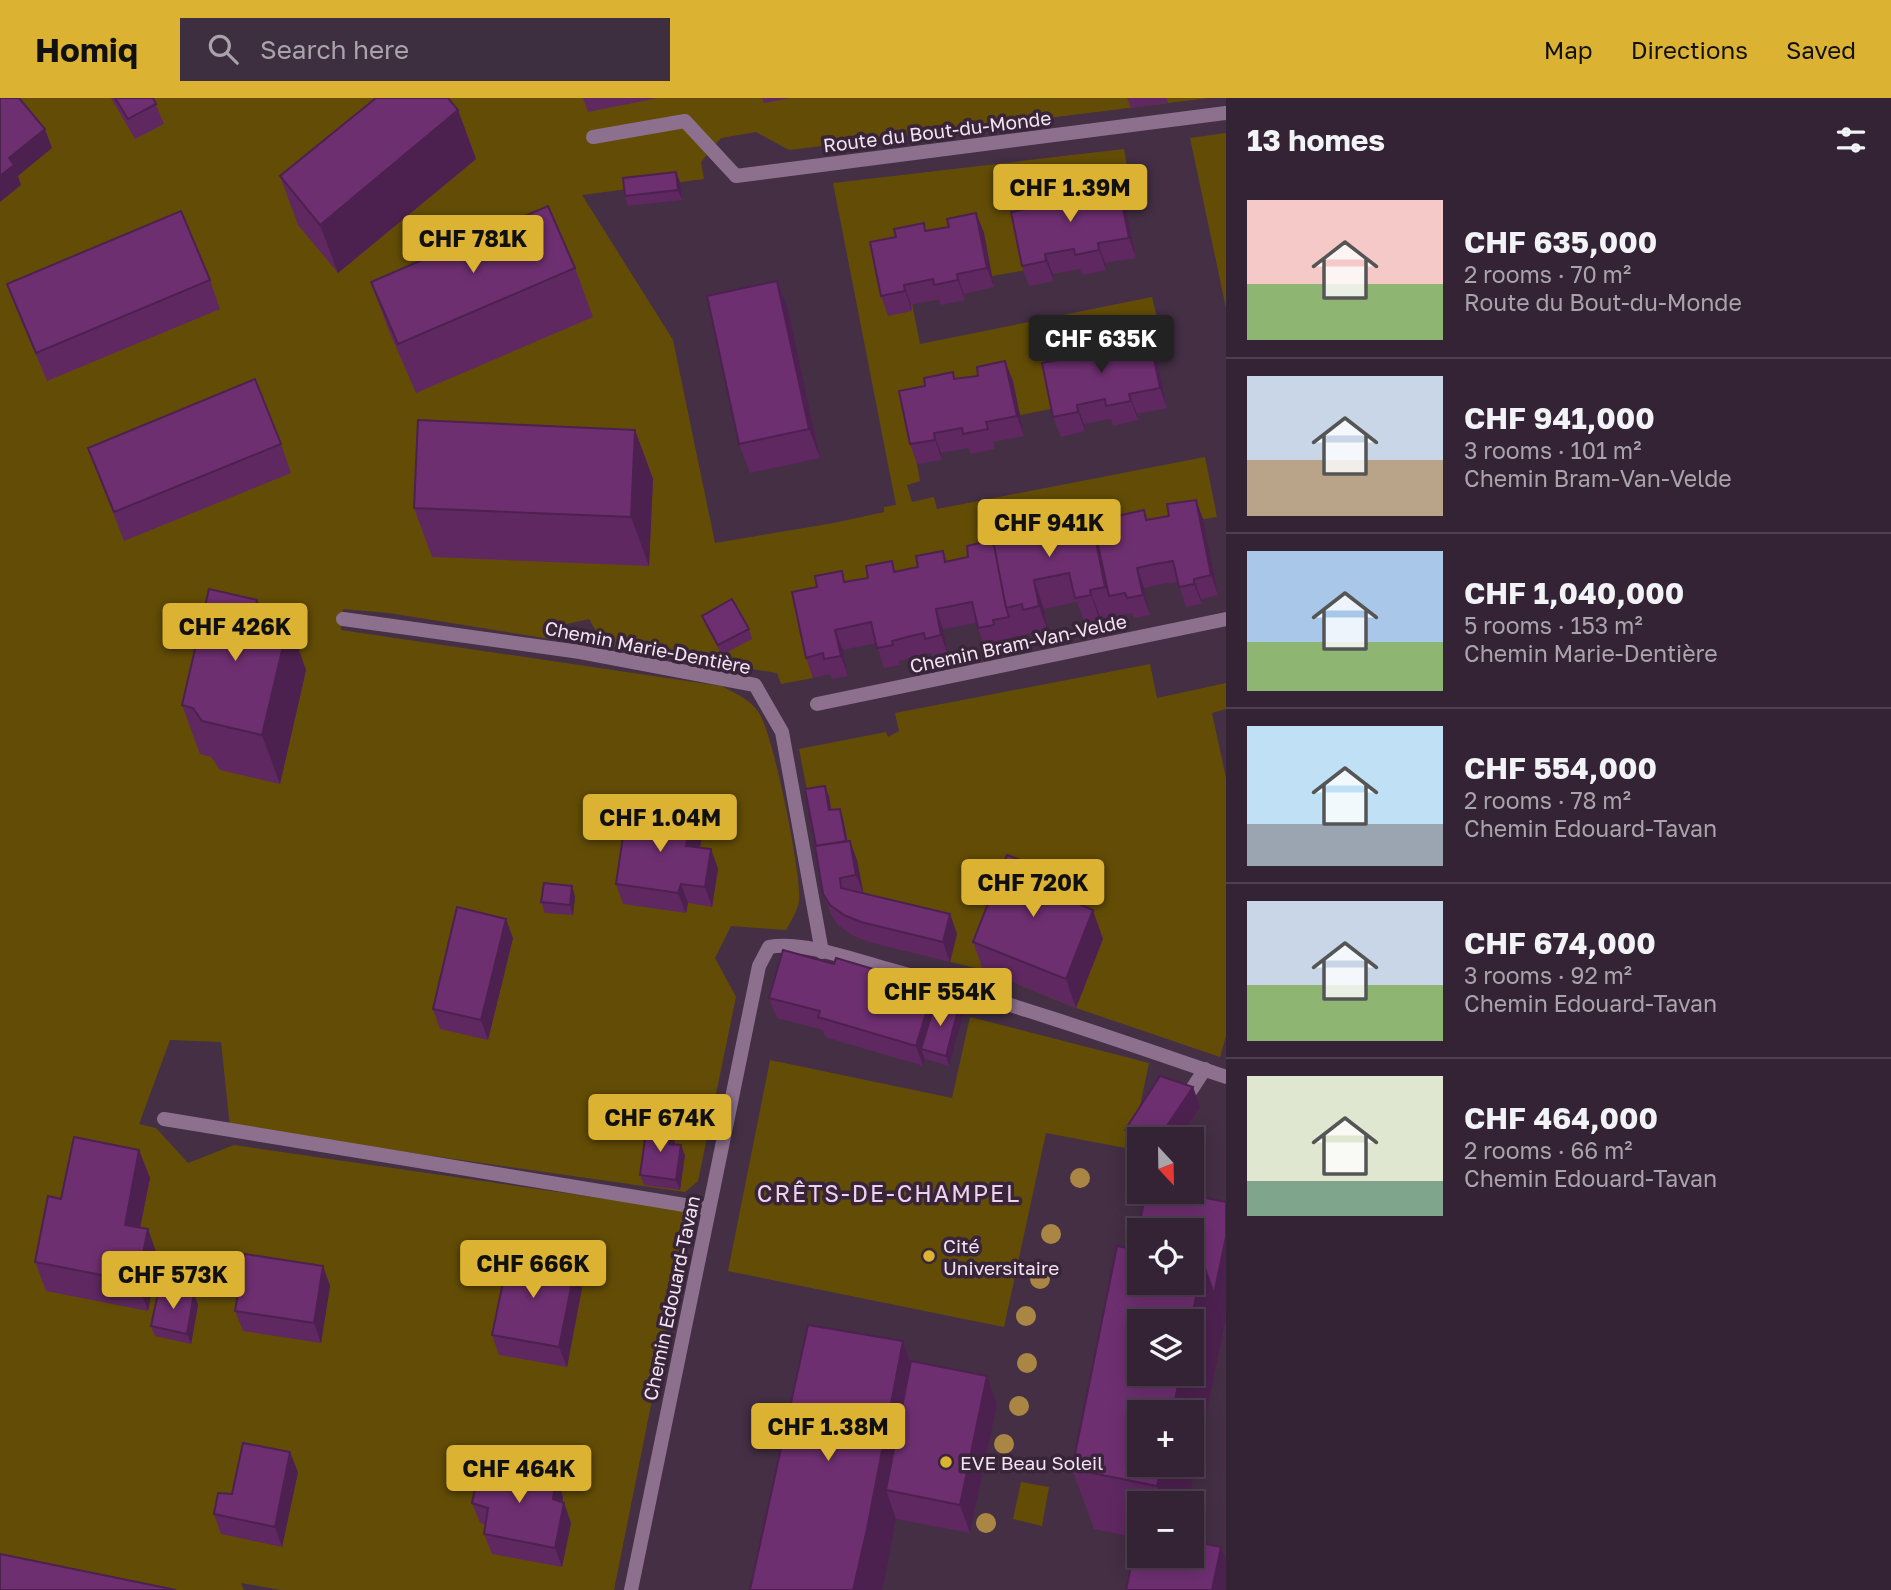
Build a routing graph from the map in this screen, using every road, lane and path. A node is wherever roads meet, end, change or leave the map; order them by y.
1 (1226, 113) edge
2 (593, 137) dead end
3 (343, 619) dead end
4 (1226, 619) edge
5 (817, 704) dead end
6 (822, 952) junction
7 (1205, 1069) junction
8 (1226, 1076) edge
9 (1184, 1101) edge
10 (164, 1119) dead end
11 (709, 1209) junction
12 (631, 1590) edge

1 - 2 street, Route du Bout-du-Monde
3 - 6 street, Chemin Marie-Dentière
4 - 5 street, Chemin Bram-Van-Velde
6 - 7 street, Chemin Edouard-Tavan
6 - 11 street, Chemin Edouard-Tavan
7 - 8 street, Chemin Edouard-Tavan
7 - 9 street
10 - 11 street
11 - 12 street, Chemin Edouard-Tavan

